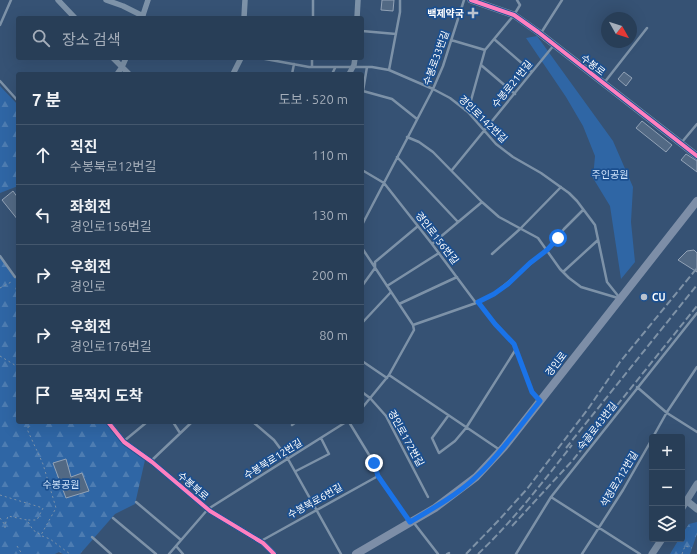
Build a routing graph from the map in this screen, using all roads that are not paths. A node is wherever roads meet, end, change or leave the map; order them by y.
1 (11, 0) edge
2 (58, 0) edge
3 (106, 0) edge
4 (148, 0) edge
5 (245, 0) edge
6 (313, 0) edge
7 (358, 0) edge
8 (400, 0) edge
9 (464, 0) edge
10 (471, 0) edge
11 (517, 0) edge
12 (562, 0) edge
13 (514, 15) junction
14 (73, 16) edge
15 (142, 16) edge
16 (144, 16) edge
17 (244, 16) edge
18 (313, 16) edge
19 (357, 16) edge
20 (0, 25) edge
21 (647, 28) dead end
22 (364, 30) edge
23 (396, 34) junction
24 (541, 34) junction
25 (494, 39) junction
26 (451, 40) junction
27 (555, 45) junction
28 (485, 50) junction
29 (115, 60) edge
30 (125, 60) edge
31 (240, 60) edge
32 (271, 60) edge
33 (312, 60) edge
34 (354, 60) edge
35 (294, 64) junction
36 (481, 65) junction
37 (353, 66) junction
38 (122, 67) junction
39 (312, 67) junction
40 (335, 67) junction
41 (367, 67) junction
42 (389, 70) junction
43 (118, 72) edge
44 (127, 72) edge
45 (234, 72) edge
46 (292, 72) edge
47 (333, 72) edge
48 (350, 72) edge
49 (532, 72) junction
50 (0, 81) edge
51 (604, 83) junction
52 (364, 85) edge
53 (433, 89) junction
54 (364, 91) edge
55 (515, 94) junction
56 (16, 99) edge
57 (465, 110) junction
58 (417, 119) junction
59 (697, 124) edge
60 (484, 131) junction
61 (407, 137) junction
62 (681, 143) junction
63 (697, 156) edge
64 (397, 157) junction
65 (452, 170) junction
66 (364, 171) edge
67 (384, 183) junction
68 (561, 187) junction
69 (697, 201) edge
70 (482, 202) junction
71 (584, 210) junction
72 (364, 221) edge
73 (458, 222) junction
74 (418, 226) junction
75 (520, 229) junction
76 (598, 239) junction
77 (432, 244) junction
78 (547, 250) junction
79 (364, 251) edge
80 (439, 253) junction
81 (492, 254) dead end
82 (0, 256) edge
83 (375, 268) junction
84 (563, 272) junction
85 (16, 277) edge
86 (457, 277) junction
87 (364, 283) edge
88 (387, 286) junction
89 (391, 292) junction
90 (621, 299) junction
91 (477, 302) junction
92 (399, 304) junction
93 (697, 313) edge
94 (692, 320) junction
95 (364, 321) edge
96 (697, 321) edge
97 (413, 325) junction
98 (516, 349) junction
99 (364, 362) edge
100 (697, 367) edge
101 (388, 376) junction
102 (637, 387) junction
103 (364, 394) edge
104 (370, 398) junction
105 (540, 401) junction
106 (364, 406) edge
107 (667, 412) junction
108 (448, 416) junction
109 (110, 424) edge
110 (145, 424) edge
111 (174, 424) edge
112 (190, 424) edge
113 (255, 424) edge
114 (345, 424) edge
115 (349, 424) edge
116 (466, 428) junction
117 (697, 432) edge
118 (180, 433) junction
119 (655, 434) edge
120 (321, 438) junction
121 (124, 442) junction
122 (649, 445) edge
123 (500, 451) junction
124 (288, 459) junction
125 (151, 461) junction
126 (296, 472) junction
127 (378, 476) junction
128 (697, 484) edge
129 (428, 497) dead end
130 (551, 497) junction
131 (687, 501) junction
132 (136, 502) dead end
133 (683, 506) edge
134 (208, 509) junction
135 (317, 509) junction
136 (697, 509) edge
137 (113, 518) dead end
138 (411, 522) junction
139 (599, 528) junction
140 (92, 537) dead end
141 (181, 540) junction
142 (260, 542) junction
143 (660, 542) edge
144 (176, 546) junction
145 (110, 554) edge
146 (156, 554) edge
147 (169, 554) edge
148 (183, 554) edge
149 (274, 554) edge
150 (341, 554) edge
151 (356, 554) edge
152 (438, 554) edge
153 (516, 554) edge
154 (582, 554) edge
155 (640, 554) edge
156 (652, 554) edge

1 - 20 lane
2 - 14 street
3 - 15 street
4 - 16 street
5 - 17 street
6 - 18 lane
7 - 19 street
8 - 23 lane
9 - 26 lane, 수봉로33번길
10 - 13 street, 수봉로
11 - 13 lane
12 - 24 lane
13 - 24 street, 수봉로
13 - 25 lane
21 - 51 lane, 수봉로
22 - 23 lane
23 - 42 lane
24 - 27 street, 수봉로
25 - 28 lane
25 - 49 lane
26 - 28 lane
26 - 53 lane, 수봉로33번길
27 - 49 lane, 수봉로21번길
27 - 51 street, 수봉로
28 - 36 lane
29 - 38 street
30 - 38 street
31 - 45 street
32 - 35 lane, 경인로142번길
33 - 39 lane
34 - 37 street
35 - 39 lane, 경인로142번길
35 - 46 lane
36 - 55 lane
36 - 57 lane
37 - 40 lane, 경인로142번길
37 - 41 lane, 경인로142번길
37 - 48 street
38 - 43 street
38 - 44 street
39 - 40 lane, 경인로142번길
40 - 47 lane
41 - 42 lane, 경인로142번길
41 - 52 lane
42 - 53 lane, 경인로142번길
49 - 55 lane, 수봉로21번길
50 - 56 lane
51 - 62 street, 수봉로
53 - 57 lane, 경인로142번길
53 - 58 lane, 수봉로33번길
54 - 58 lane
55 - 60 lane, 수봉로21번길
57 - 60 lane, 경인로142번길
58 - 61 lane, 수봉로33번길
59 - 62 lane
60 - 65 lane, 수봉로21번길
60 - 68 lane, 경인로142번길
61 - 64 lane, 수봉로33번길
61 - 65 lane
62 - 63 street, 수봉로
64 - 67 lane, 수봉로33번길
64 - 73 lane
65 - 70 lane
66 - 67 lane
67 - 72 lane, 수봉로33번길
67 - 74 lane, 경인로156번길
68 - 71 lane, 경인로142번길
68 - 75 lane
69 - 90 main road, 경인로
70 - 73 lane
70 - 75 lane
71 - 76 lane, 경인로142번길
71 - 78 lane
73 - 77 lane
74 - 77 lane, 경인로156번길
74 - 83 lane
75 - 78 lane
75 - 81 lane
76 - 84 lane
76 - 90 lane, 경인로142번길
77 - 80 lane, 경인로156번길
78 - 84 lane
78 - 91 lane
79 - 83 lane
80 - 86 lane, 경인로156번길
80 - 88 lane
82 - 85 lane
83 - 87 lane
83 - 88 lane
84 - 90 lane
86 - 91 lane, 경인로156번길
86 - 92 lane
88 - 89 lane
89 - 92 lane
89 - 95 lane
90 - 105 main road, 경인로
91 - 97 lane
91 - 98 lane, 경인로156번길
92 - 97 lane
93 - 94 lane, 숙골로43번길
94 - 96 lane
94 - 102 lane, 숙골로43번길
97 - 101 lane
98 - 105 lane, 경인로156번길
98 - 116 lane
99 - 101 lane
100 - 107 lane, 석정로212번길
101 - 104 lane
101 - 108 lane
102 - 107 lane
102 - 130 lane, 숙골로43번길
103 - 104 lane, 경인로172번길
104 - 106 lane
104 - 129 lane, 경인로172번길
105 - 123 main road, 경인로
107 - 117 lane
107 - 119 lane, 석정로212번길
108 - 116 lane
108 - 116 lane
109 - 121 street, 수봉북로
110 - 121 lane
111 - 118 lane
112 - 118 lane
113 - 124 lane
114 - 120 lane, 수봉북로12번길
115 - 127 lane
116 - 123 lane
118 - 125 lane
120 - 124 lane, 수봉북로12번길
120 - 126 lane
121 - 125 street, 수봉북로
122 - 139 lane, 석정로212번길
123 - 138 main road, 경인로
124 - 126 lane
124 - 134 lane, 수봉북로12번길
125 - 134 street, 수봉북로
126 - 135 lane
127 - 135 lane, 수봉북로6번길
127 - 138 lane
128 - 131 main road
130 - 139 lane
130 - 153 lane, 숙골로43번길
131 - 133 main road
131 - 136 street
132 - 141 lane
134 - 141 lane, 수봉북로12번길
134 - 142 street, 수봉북로
135 - 142 lane, 수봉북로6번길
135 - 150 lane
137 - 146 lane
138 - 151 main road, 경인로
138 - 152 lane
139 - 154 lane, 석정로212번길
139 - 155 lane
140 - 145 lane
141 - 144 lane, 수봉북로12번길
142 - 149 street, 수봉북로
143 - 156 main road
144 - 147 lane, 수봉북로12번길
144 - 148 lane

